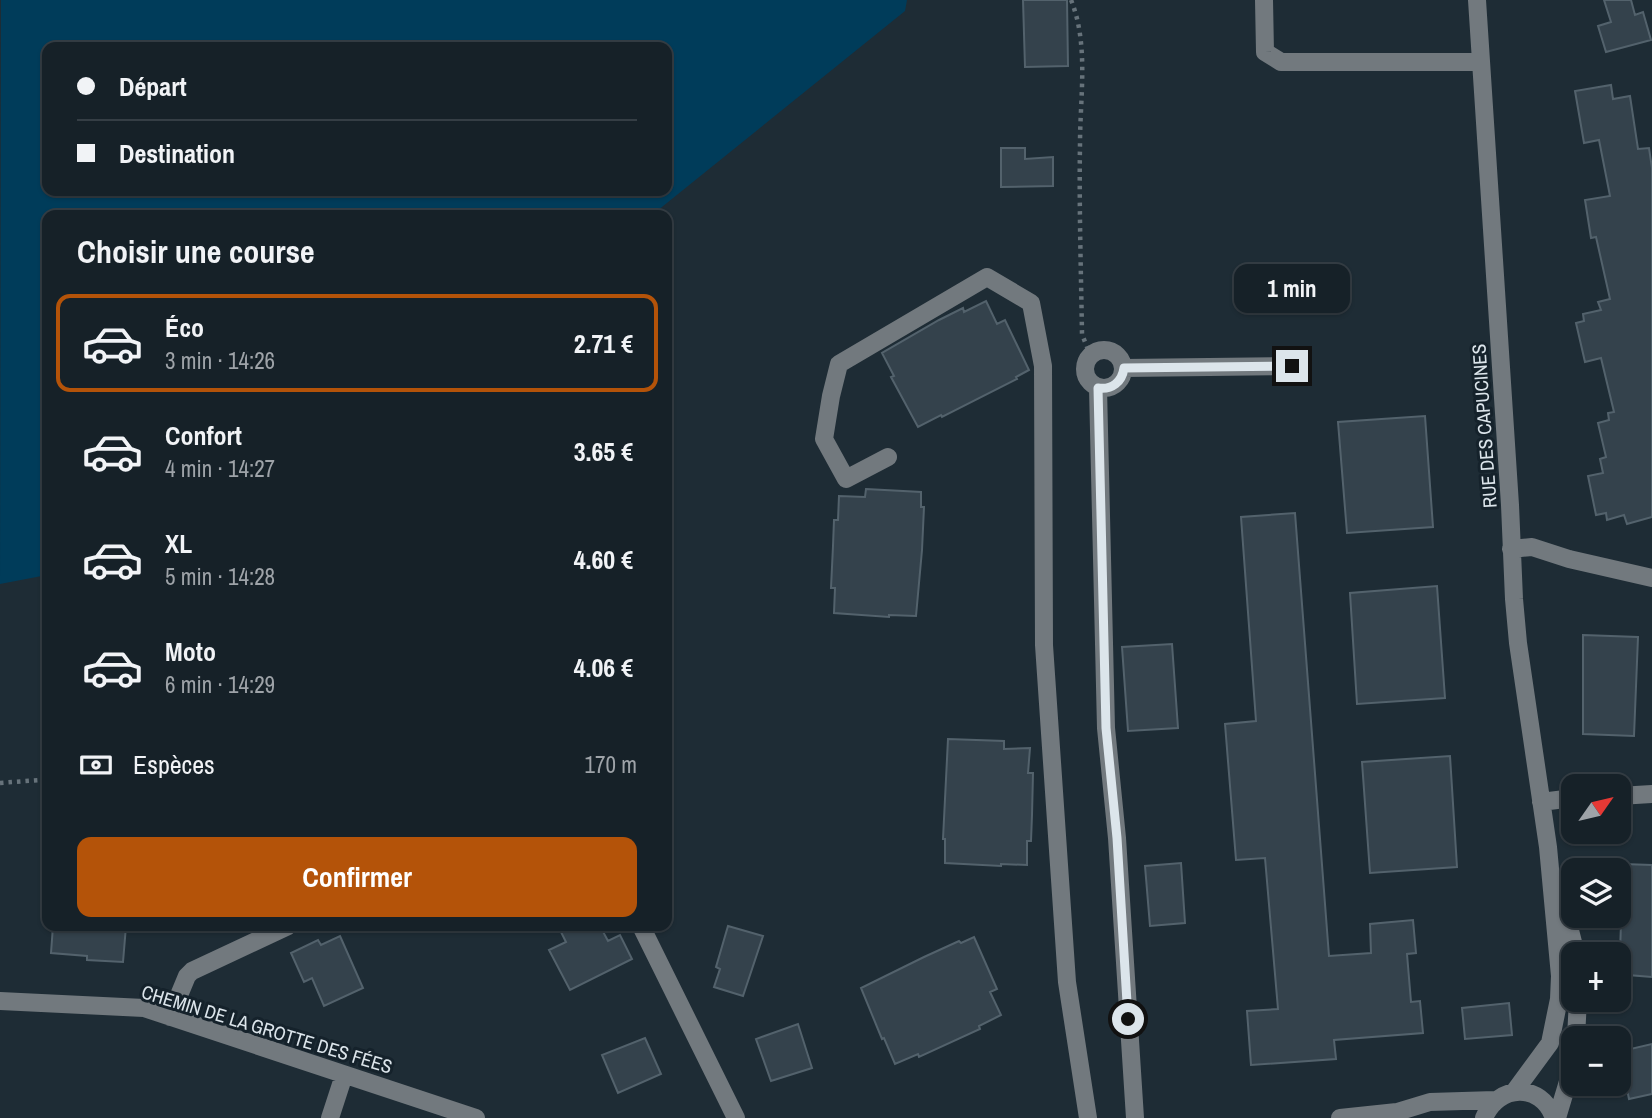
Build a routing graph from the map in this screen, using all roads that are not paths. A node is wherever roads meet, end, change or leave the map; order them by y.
1 (1264, 0) edge
2 (1477, 0) edge
3 (1480, 62) junction
4 (1292, 366) dead end
5 (1124, 368) junction
6 (1098, 388) junction
7 (888, 457) dead end
8 (1511, 549) junction
9 (1652, 578) edge
10 (1652, 794) edge
11 (1631, 795) edge
12 (1561, 800) edge
13 (1541, 802) junction
14 (1548, 847) junction
15 (277, 931) edge
16 (644, 931) edge
17 (1573, 942) edge
18 (0, 1001) edge
19 (170, 1017) junction
20 (344, 1075) junction
21 (1514, 1092) junction
22 (1563, 1096) edge
23 (1495, 1100) junction
24 (1397, 1112) junction
25 (330, 1118) edge
26 (475, 1118) edge
27 (737, 1118) edge
28 (1088, 1118) edge
29 (1135, 1118) edge
30 (1340, 1118) edge
31 (1422, 1118) edge
32 (1484, 1118) edge
33 (1555, 1118) edge

1 - 3 street
2 - 3 street, RUE DES CAPUCINES
3 - 8 street, RUE DES CAPUCINES
4 - 5 street
5 - 6 street
5 - 6 street
6 - 29 street
7 - 28 street
8 - 9 street
8 - 13 street, RUE DES CAPUCINES
10 - 11 street
12 - 13 street
13 - 14 street, RUE DES CAPUCINES
14 - 17 street, RUE DES CAPUCINES
14 - 21 street, RUE DES CAPUCINES
15 - 19 street
16 - 27 street
18 - 19 street, CHEMIN DE LA GROTTE DES FÉES
19 - 20 street, CHEMIN DE LA GROTTE DES FÉES
20 - 25 street
20 - 26 street, CHEMIN DE LA GROTTE DES FÉES
21 - 23 street
21 - 33 street
22 - 33 street
23 - 24 street
23 - 32 street
24 - 30 street
24 - 31 street

